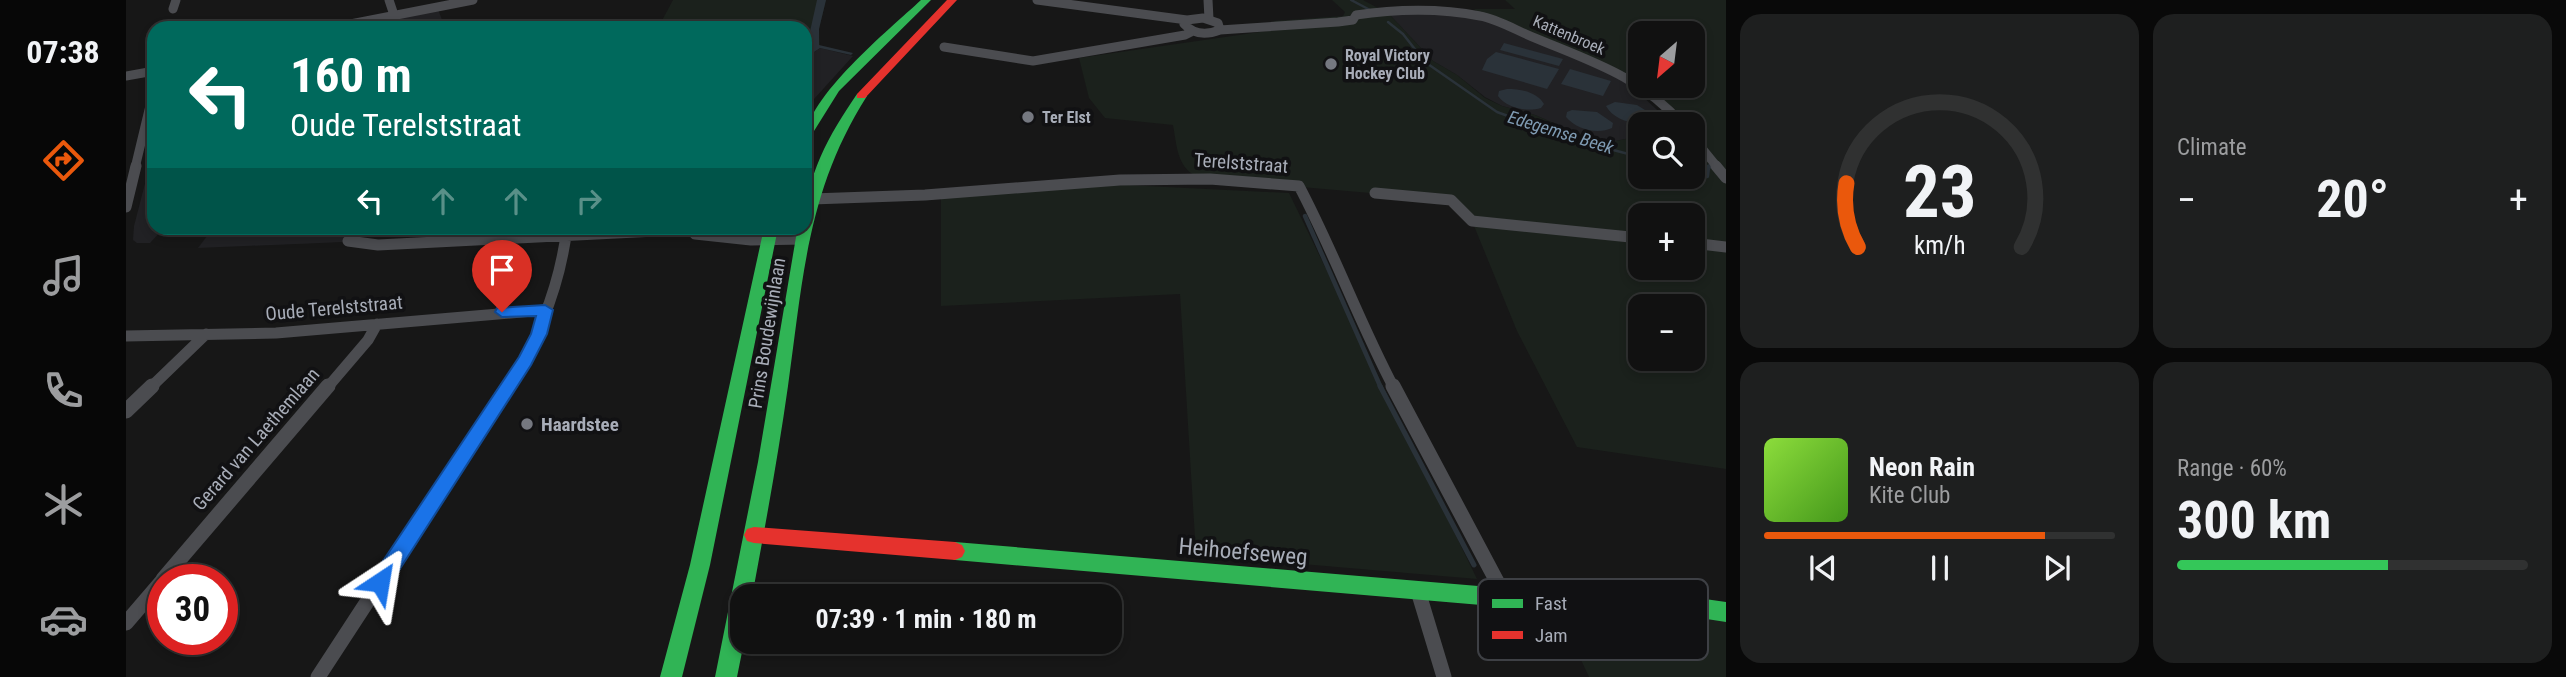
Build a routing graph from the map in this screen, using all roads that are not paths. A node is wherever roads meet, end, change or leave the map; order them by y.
1 (389, 0) edge
2 (473, 0) edge
3 (926, 0) edge
4 (952, 0) edge
5 (1037, 0) edge
6 (1209, 0) edge
7 (394, 15) junction
8 (1209, 19) junction
9 (1187, 20) junction
10 (364, 21) edge
11 (1220, 30) junction
12 (1193, 31) junction
13 (943, 47) dead end
14 (147, 72) edge
15 (126, 76) edge
16 (1670, 112) edge
17 (147, 118) edge
18 (812, 125) edge
19 (1705, 152) edge
20 (1726, 178) edge
21 (1375, 193) dead end
22 (812, 199) joint
23 (126, 207) edge
24 (532, 235) edge
25 (566, 235) edge
26 (699, 235) edge
27 (746, 235) edge
28 (770, 235) edge
29 (804, 235) edge
30 (1628, 237) edge
31 (348, 241) dead end
32 (1705, 245) edge
33 (1726, 247) edge
34 (545, 310) junction
35 (377, 324) junction
36 (206, 334) junction
37 (126, 336) edge
38 (126, 411) edge
39 (754, 535) junction
40 (176, 564) edge
41 (1496, 579) edge
42 (1418, 592) junction
43 (1478, 596) edge
44 (147, 598) edge
45 (1708, 607) edge
46 (1726, 612) edge
47 (126, 623) edge
48 (318, 677) edge
49 (671, 677) edge
50 (726, 677) edge
51 (1444, 677) edge

1 - 7 street
2 - 7 street
3 - 18 main road
4 - 22 main road, Prins Boudewijnlaan
5 - 9 street
6 - 8 street
7 - 10 street
8 - 9 street
8 - 11 street
9 - 12 street
11 - 12 street, Kattenbroek
11 - 16 street, Kattenbroek
12 - 13 street, Kattenbroek
14 - 15 street
17 - 23 street
19 - 20 street
21 - 30 street
22 - 41 street, Terelststraat
24 - 31 street
25 - 34 street
26 - 27 street
28 - 49 main road, Prins Boudewijnlaan
29 - 39 main road, Prins Boudewijnlaan
32 - 33 street
34 - 35 street, Oude Terelststraat
34 - 48 street
35 - 36 street, Oude Terelststraat
35 - 40 street, Gerard van Laethemlaan
36 - 37 street, Oude Terelststraat
36 - 38 street
39 - 42 main road, Heihoefseweg
39 - 50 main road, Prins Boudewijnlaan
42 - 43 main road, Heihoefseweg
42 - 51 street
44 - 47 street, Gerard van Laethemlaan
45 - 46 main road, Heihoefseweg

